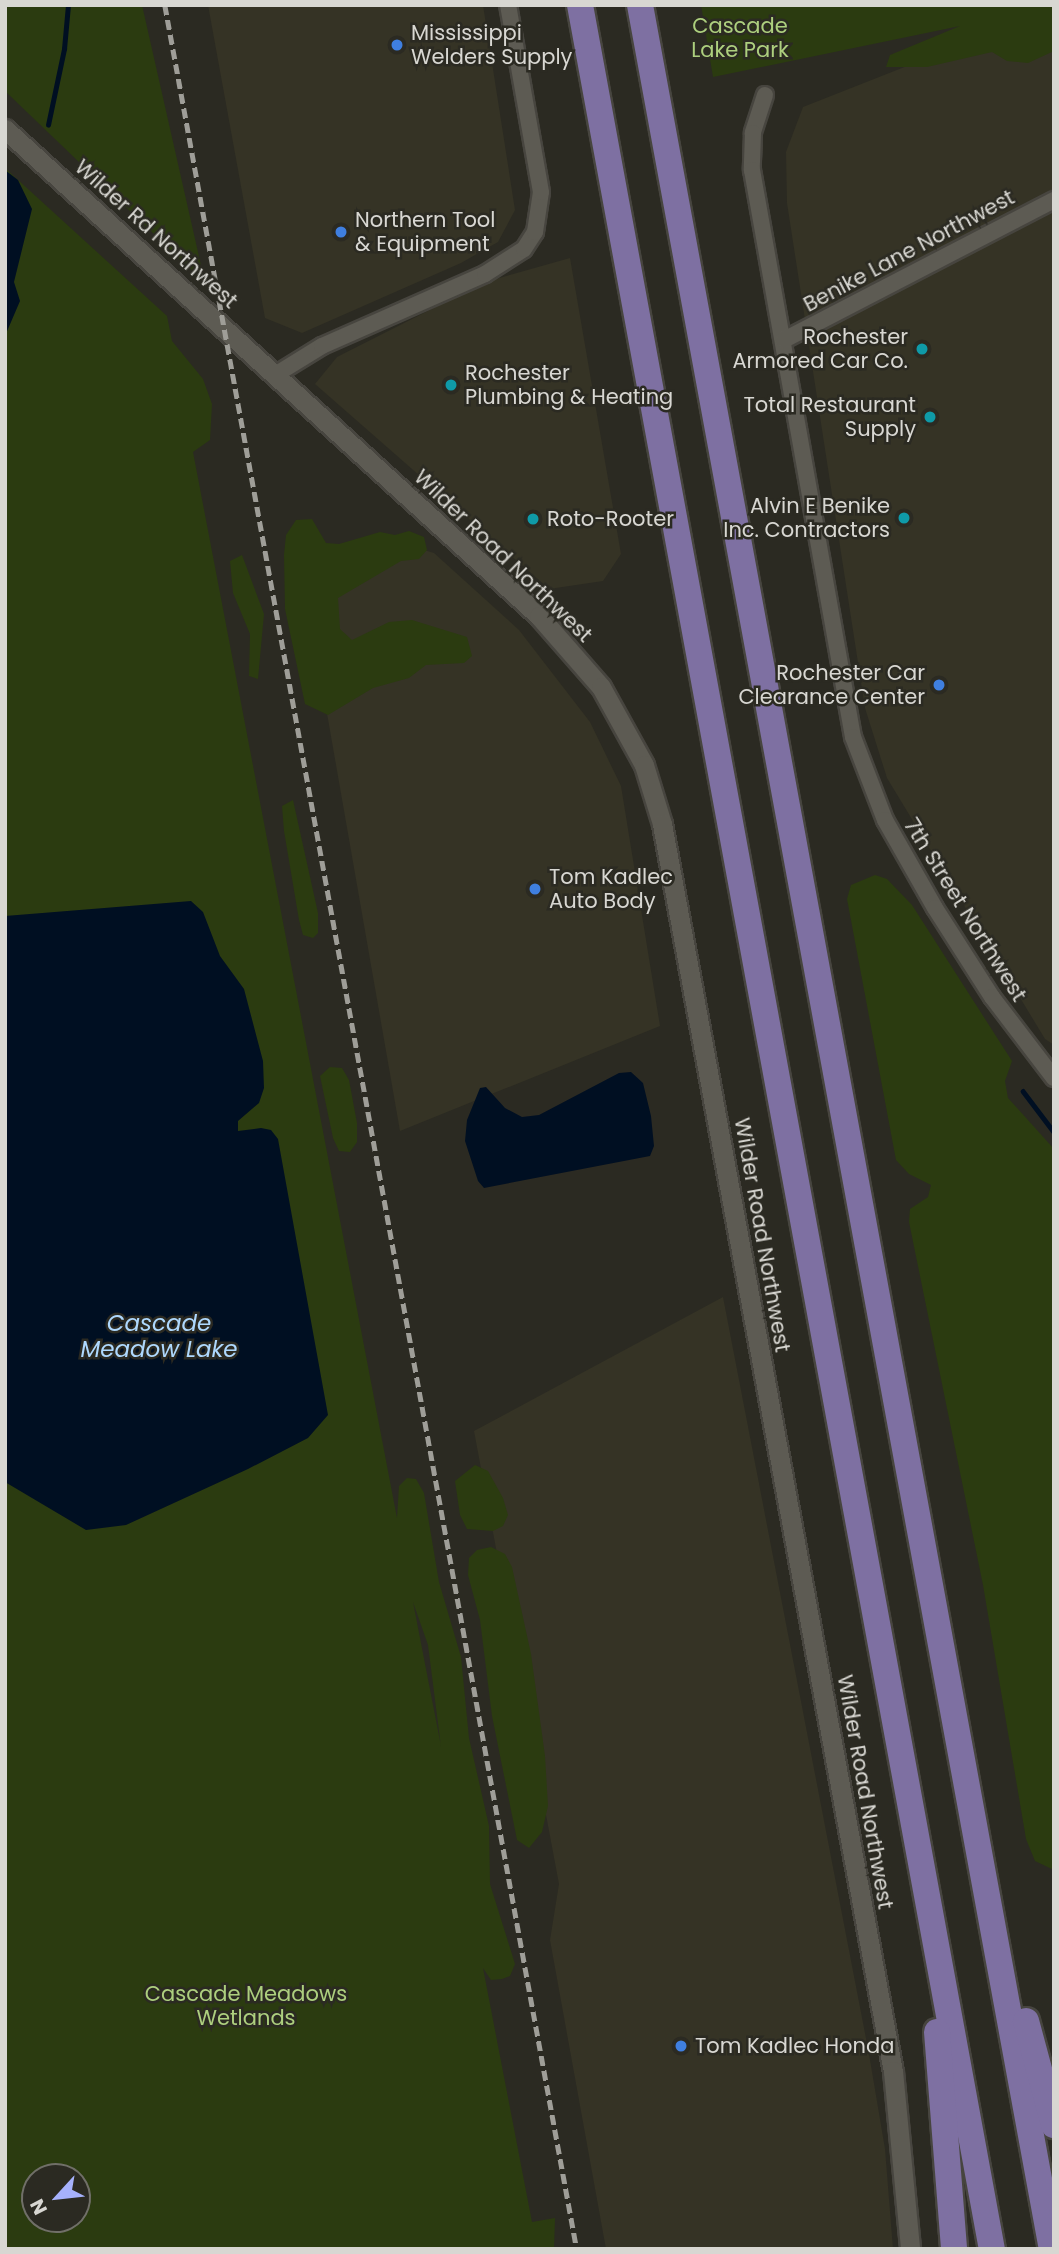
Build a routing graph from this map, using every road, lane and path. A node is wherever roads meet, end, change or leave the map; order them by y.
1 (508, 5) edge
2 (580, 5) edge
3 (640, 5) edge
4 (765, 94) dead end
5 (5, 129) edge
6 (1054, 200) edge
7 (784, 340) junction
8 (275, 375) junction
9 (1054, 1078) edge
10 (958, 1742) junction
11 (920, 1853) junction
12 (1054, 2124) edge
13 (910, 2249) edge
14 (954, 2249) edge
15 (992, 2249) edge
16 (1052, 2249) edge

1 - 8 street
2 - 11 highway
3 - 10 highway
4 - 7 street, 7th Street Northwest
5 - 8 street, Wilder Rd Northwest
6 - 7 street, Benike Lane Northwest
7 - 9 street, 7th Street Northwest
8 - 13 street, Wilder Road Northwest
10 - 12 highway
10 - 16 highway
11 - 14 highway
11 - 15 highway

